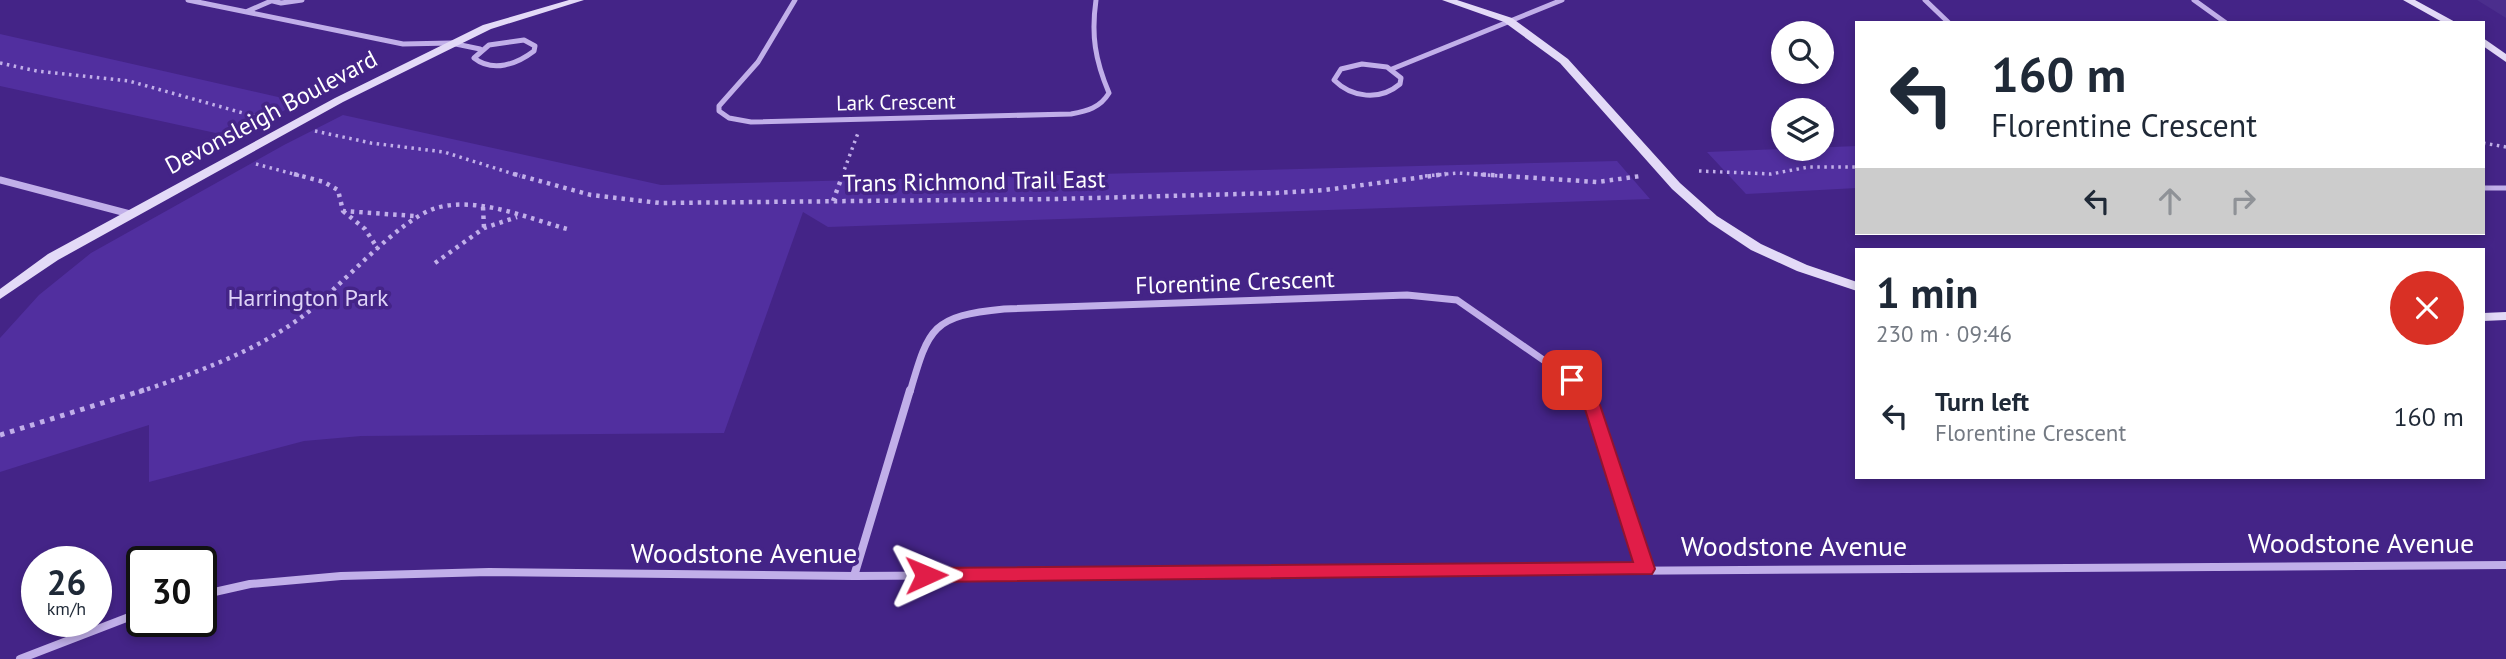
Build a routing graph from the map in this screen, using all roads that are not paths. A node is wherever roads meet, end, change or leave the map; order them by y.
1 (188, 0) edge
2 (302, 0) edge
3 (579, 0) edge
4 (795, 0) edge
5 (1096, 0) edge
6 (1447, 0) edge
7 (1562, 0) edge
8 (1924, 0) edge
9 (2194, 0) edge
10 (2408, 0) edge
11 (270, 1) edge
12 (248, 11) junction
13 (1508, 20) junction
14 (1947, 21) edge
15 (2223, 21) edge
16 (2448, 21) edge
17 (450, 43) junction
18 (2485, 43) edge
19 (480, 49) junction
20 (2506, 59) edge
21 (1392, 69) junction
22 (0, 180) edge
23 (2485, 188) edge
24 (2506, 188) edge
25 (130, 214) junction
26 (1855, 286) edge
27 (0, 295) edge
28 (2506, 316) edge
29 (2485, 317) edge
30 (2506, 565) edge
31 (1645, 569) junction
32 (853, 576) junction
33 (217, 591) edge
34 (126, 617) edge
35 (20, 659) edge

1 - 12 street
2 - 11 street
3 - 17 street, Devonsleigh Boulevard
4 - 5 street, Lark Crescent
6 - 13 street
7 - 13 street
8 - 14 street
9 - 15 street
10 - 16 street
11 - 12 street
12 - 17 street
13 - 21 street
13 - 26 street
17 - 19 street
17 - 25 street, Devonsleigh Boulevard
18 - 20 street
19 - 19 street
21 - 21 street
22 - 25 street
23 - 24 lane
25 - 27 street, Devonsleigh Boulevard
28 - 29 street
30 - 31 street, Woodstone Avenue
31 - 32 street, Woodstone Avenue
31 - 32 street, Florentine Crescent
32 - 33 street, Woodstone Avenue
34 - 35 street

